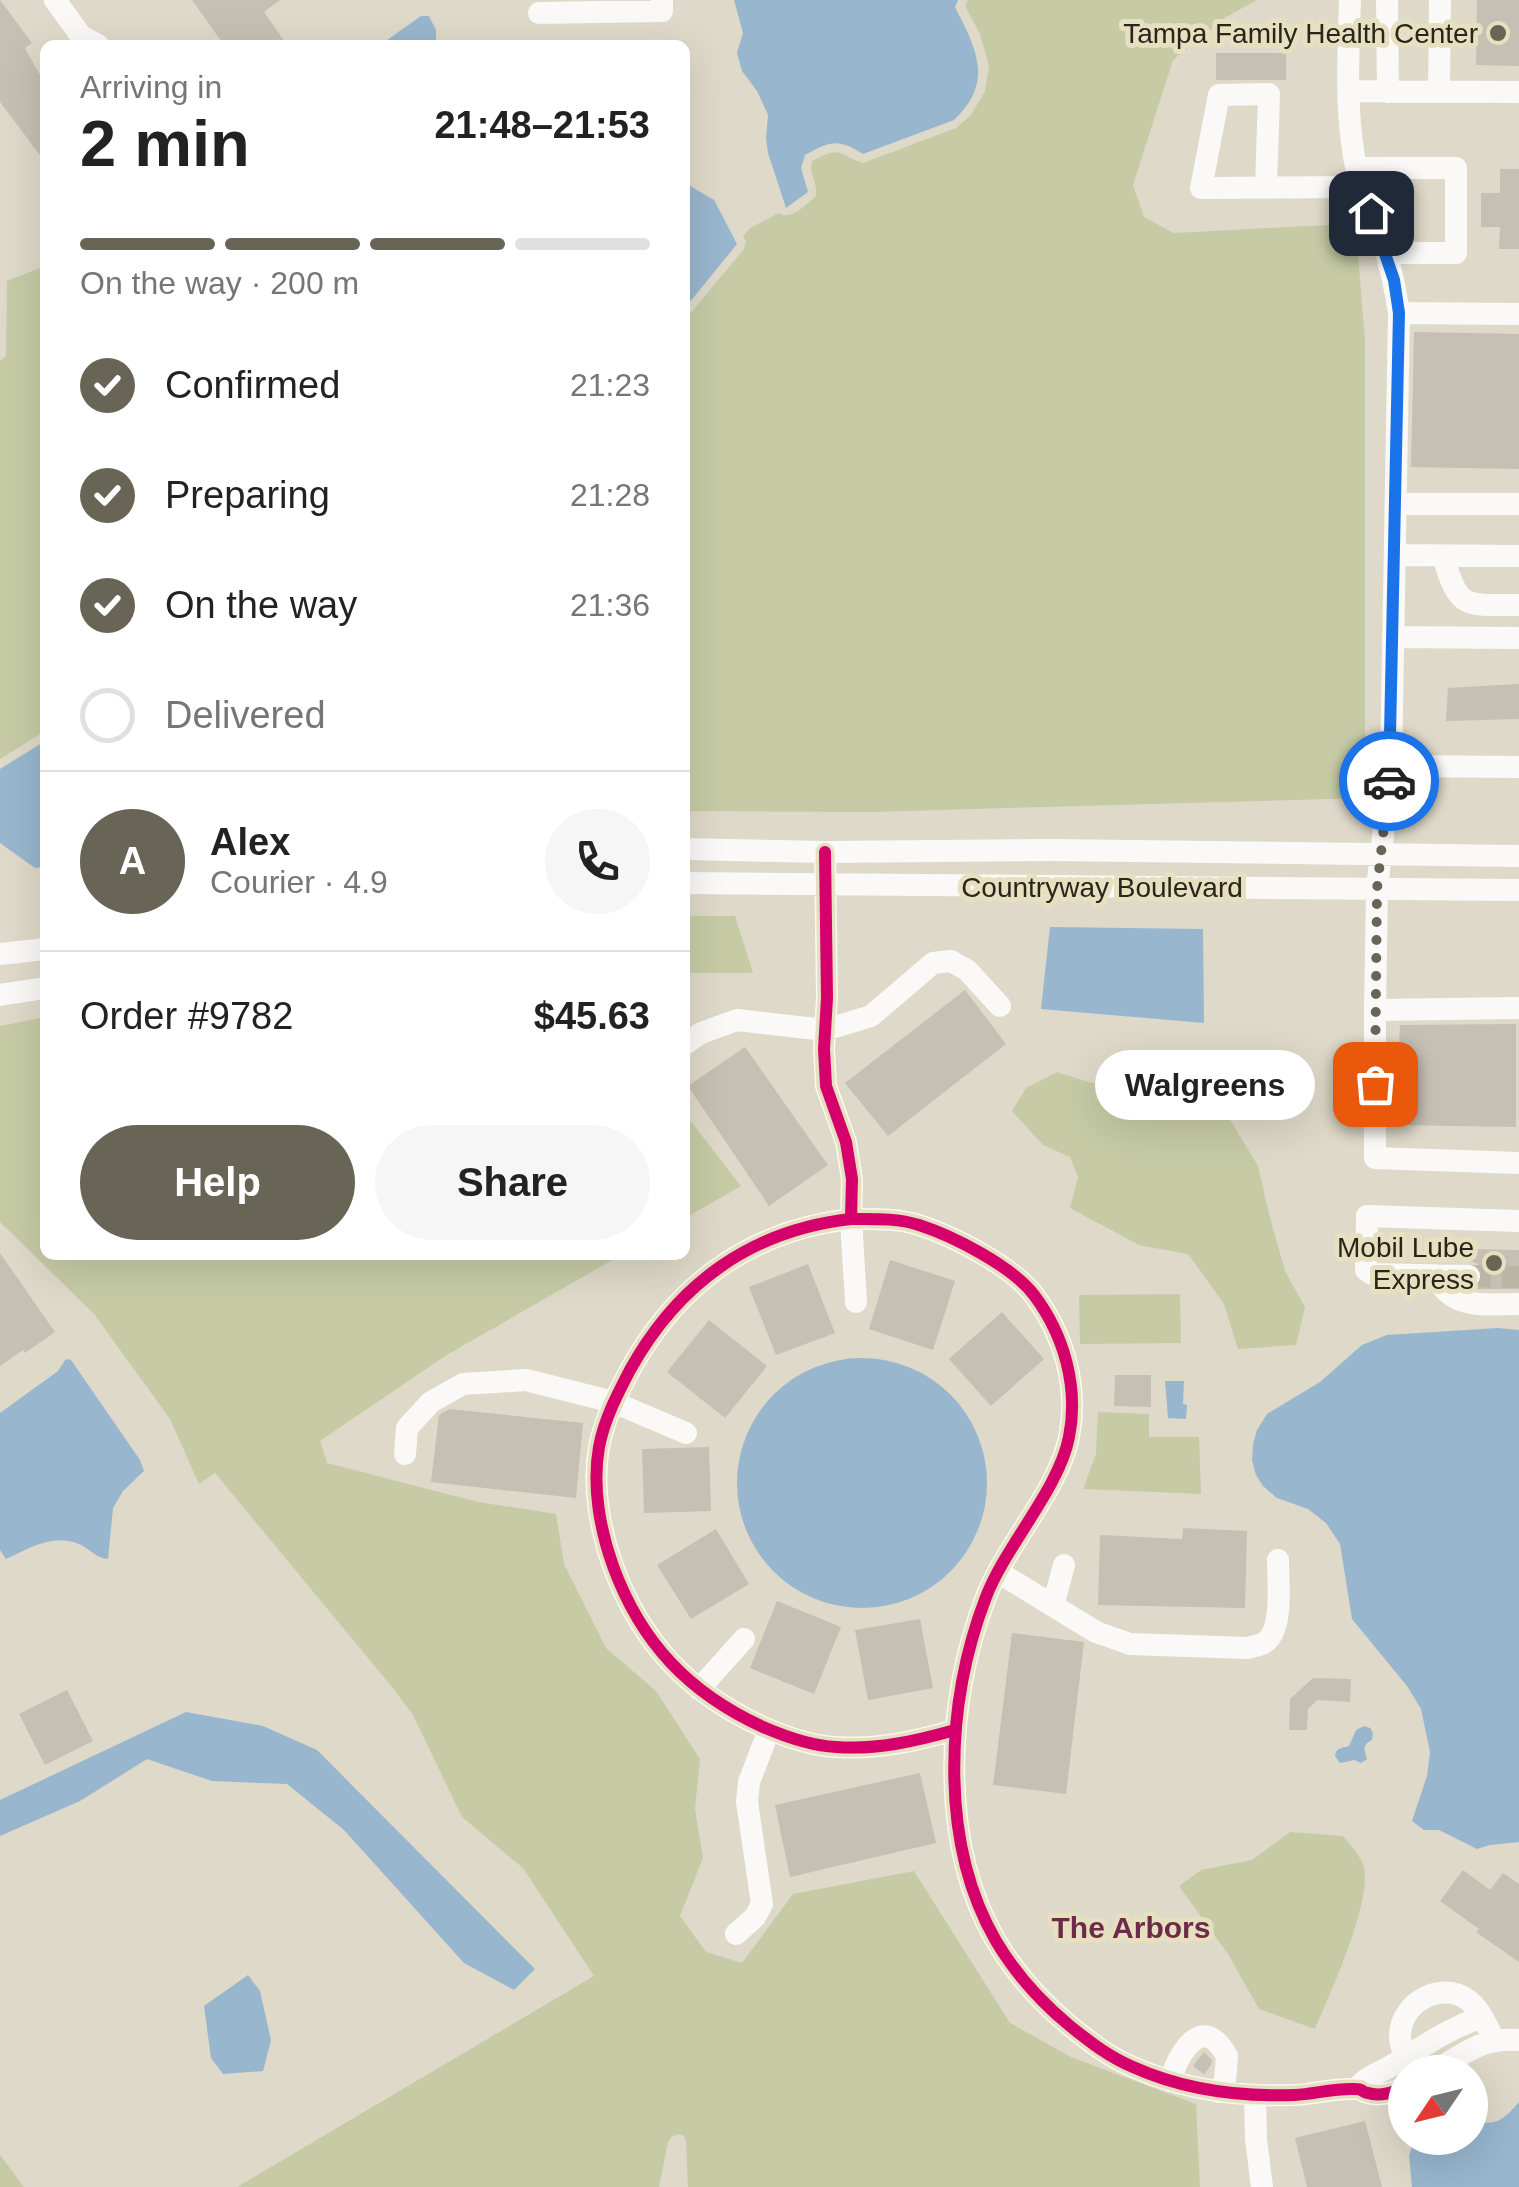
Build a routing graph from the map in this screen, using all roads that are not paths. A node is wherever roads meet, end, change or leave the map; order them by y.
1 (55, 0) edge
2 (662, 0) edge
3 (1350, 0) edge
4 (1386, 0) edge
5 (1440, 0) edge
6 (539, 14) dead end
7 (89, 40) edge
8 (1349, 91) junction
9 (1439, 91) junction
10 (1388, 92) junction
11 (1519, 92) edge
12 (1359, 178) junction
13 (1266, 188) junction
14 (1386, 254) junction
15 (1399, 313) junction
16 (1519, 314) edge
17 (1396, 504) junction
18 (1519, 504) edge
19 (1395, 556) junction
20 (1442, 556) junction
21 (1519, 556) edge
22 (1519, 605) edge
23 (1393, 638) junction
24 (1519, 638) edge
25 (1390, 766) junction
26 (1519, 767) edge
27 (690, 849) edge
28 (826, 852) junction
29 (1380, 854) junction
30 (1519, 856) edge
31 (690, 883) edge
32 (826, 884) junction
33 (1377, 889) junction
34 (1519, 890) edge
35 (40, 950) edge
36 (0, 954) edge
37 (40, 989) edge
38 (0, 995) edge
39 (1000, 1006) dead end
40 (1519, 1008) edge
41 (1375, 1010) junction
42 (825, 1030) junction
43 (690, 1041) edge
44 (1519, 1163) edge
45 (851, 1219) junction
46 (1519, 1220) edge
47 (1435, 1276) junction
48 (1469, 1276) tunnel mouth
49 (856, 1302) dead end
50 (1519, 1304) edge
51 (613, 1402) junction
52 (686, 1433) dead end
53 (405, 1454) dead end
54 (1278, 1560) dead end
55 (1064, 1565) dead end
56 (998, 1572) junction
57 (1053, 1606) junction
58 (744, 1638) dead end
59 (699, 1689) junction
60 (769, 1730) junction
61 (955, 1730) junction
62 (736, 1934) dead end
63 (1482, 2017) junction
64 (1494, 2040) junction
65 (1519, 2040) edge
66 (1406, 2055) edge
67 (1418, 2055) edge
68 (1460, 2055) edge
69 (1388, 2072) edge
70 (1170, 2081) junction
71 (1358, 2088) junction
72 (1219, 2092) junction
73 (1388, 2092) edge
74 (1255, 2096) junction
75 (1262, 2187) edge

1 - 7 street
2 - 6 street
3 - 8 street
4 - 10 street
5 - 9 street
8 - 10 street
8 - 12 street
9 - 10 street
9 - 11 street
12 - 13 street
12 - 14 street
12 - 14 street
13 - 13 street
14 - 15 street
15 - 16 street
15 - 17 street
17 - 18 street
17 - 19 street
19 - 20 street
19 - 23 street
20 - 21 street
20 - 22 street
23 - 24 street
23 - 25 street
25 - 26 street
25 - 29 street
27 - 28 street, Countryway Boulevard
28 - 29 street, Countryway Boulevard
28 - 32 street
29 - 30 street, Countryway Boulevard
29 - 33 street
31 - 32 street, Countryway Boulevard
32 - 33 street, Countryway Boulevard
32 - 42 street
33 - 34 street, Countryway Boulevard
33 - 41 street
35 - 36 street
37 - 38 street
39 - 42 street
40 - 41 street
41 - 44 street
42 - 43 street
42 - 45 street
45 - 49 street
45 - 51 street
45 - 56 street
46 - 47 street
47 - 48 street
47 - 50 street
51 - 52 street
51 - 53 street
51 - 59 street
54 - 57 street
55 - 57 street
56 - 57 street
56 - 61 street
58 - 59 street
59 - 60 street
60 - 61 street
60 - 62 street
61 - 70 street
63 - 64 street
63 - 66 street
63 - 67 street
64 - 65 street
64 - 68 street
69 - 71 street
70 - 72 street
70 - 72 street
71 - 73 street
71 - 74 street
72 - 74 street
74 - 75 street

